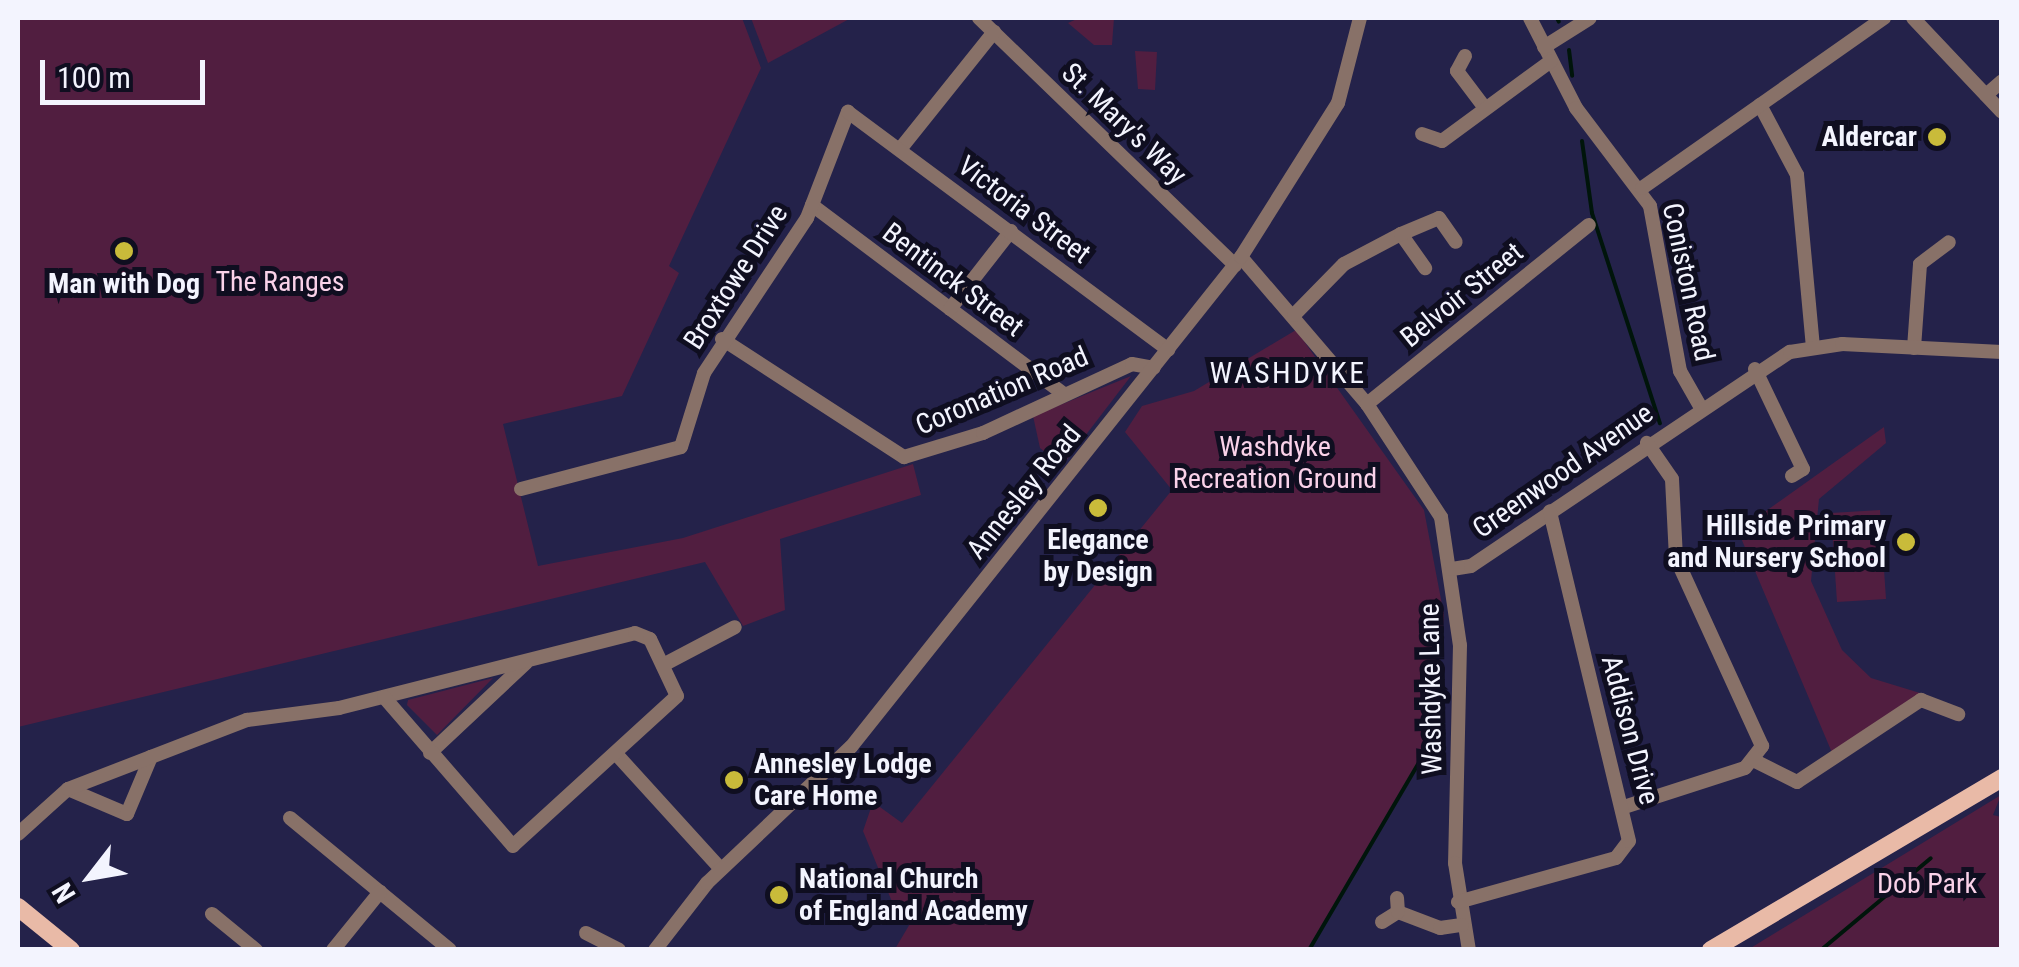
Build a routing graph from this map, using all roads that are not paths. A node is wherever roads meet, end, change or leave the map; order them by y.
1 (979, 18) edge
2 (1360, 18) edge
3 (1530, 18) edge
4 (1590, 18) edge
5 (1884, 18) edge
6 (1913, 18) edge
7 (994, 32) junction
8 (1548, 54) junction
9 (1465, 56) dead end
10 (2002, 81) edge
11 (1986, 95) junction
12 (1760, 105) junction
13 (1485, 108) junction
14 (848, 112) joint
15 (2002, 112) edge
16 (1422, 134) dead end
17 (901, 148) junction
18 (1642, 188) junction
19 (812, 205) junction
20 (1589, 225) dead end
21 (1011, 232) junction
22 (1401, 234) junction
23 (1456, 242) dead end
24 (1949, 242) dead end
25 (1238, 261) junction
26 (1425, 268) dead end
27 (950, 309) junction
28 (1294, 314) junction
29 (722, 339) junction
30 (1812, 346) junction
31 (1914, 348) junction
32 (1168, 350) junction
33 (2000, 357) edge
34 (1154, 368) junction
35 (1755, 369) junction
36 (1064, 394) junction
37 (1367, 404) junction
38 (1700, 406) junction
39 (1647, 443) junction
40 (1804, 469) dead end
41 (521, 490) dead end
42 (1550, 511) junction
43 (1452, 569) junction
44 (735, 627) dead end
45 (530, 660) junction
46 (663, 665) junction
47 (384, 697) junction
48 (1958, 714) dead end
49 (430, 753) junction
50 (618, 756) junction
51 (151, 757) junction
52 (1760, 765) junction
53 (2002, 778) edge
54 (68, 789) junction
55 (1624, 807) junction
56 (290, 818) dead end
57 (18, 834) edge
58 (721, 869) junction
59 (380, 892) junction
60 (1458, 902) junction
61 (18, 907) edge
62 (212, 914) dead end
63 (1382, 922) dead end
64 (1462, 926) junction
65 (586, 933) dead end
66 (71, 950) edge
67 (256, 950) edge
68 (333, 950) edge
69 (450, 950) edge
70 (619, 950) edge
71 (655, 950) edge
72 (1470, 950) edge
73 (1712, 950) edge

1 - 7 street, St. Mary's Way
2 - 25 street, Annesley Road
3 - 8 street, Coniston Road
4 - 8 street
5 - 12 street
6 - 11 street
7 - 17 street
7 - 25 street, St. Mary's Way
8 - 13 street
8 - 18 street, Coniston Road
9 - 13 street
10 - 11 street
11 - 15 street
12 - 18 street
12 - 30 street
13 - 16 street
14 - 17 street, Victoria Street
14 - 19 street, Broxtowe Drive
17 - 21 street, Victoria Street
18 - 38 street, Coniston Road
19 - 27 street, Bentinck Street
19 - 29 street, Broxtowe Drive
20 - 37 street, Belvoir Street
21 - 27 street
21 - 32 street, Victoria Street
22 - 23 street
22 - 26 street
22 - 28 street
24 - 31 street
25 - 28 street, Washdyke Lane
25 - 32 street, Annesley Road
27 - 36 street, Bentinck Street
28 - 37 street, Washdyke Lane
29 - 36 street, Coronation Road
29 - 41 street, Broxtowe Drive
30 - 31 street
30 - 35 street, Greenwood Avenue
31 - 33 street
32 - 34 street, Annesley Road
34 - 36 street, Coronation Road
34 - 58 street, Annesley Road
35 - 38 street, Greenwood Avenue
35 - 40 street
37 - 43 street, Washdyke Lane
38 - 39 street, Greenwood Avenue
39 - 42 street, Greenwood Avenue
39 - 52 street
42 - 43 street, Greenwood Avenue
42 - 55 street, Addison Drive
43 - 60 street, Washdyke Lane
44 - 46 street
45 - 46 street
45 - 47 street
45 - 49 street
46 - 50 street
47 - 49 street
47 - 51 street
48 - 52 street
49 - 50 street
50 - 58 street
51 - 54 street
51 - 54 street
52 - 55 street
53 - 73 main road
54 - 57 street
55 - 60 street, Addison Drive
56 - 59 street
58 - 71 street, Annesley Road
59 - 68 street
59 - 69 street
60 - 64 street, Washdyke Lane
61 - 66 main road
62 - 67 street
63 - 64 street
64 - 72 street, Washdyke Lane
65 - 70 street

